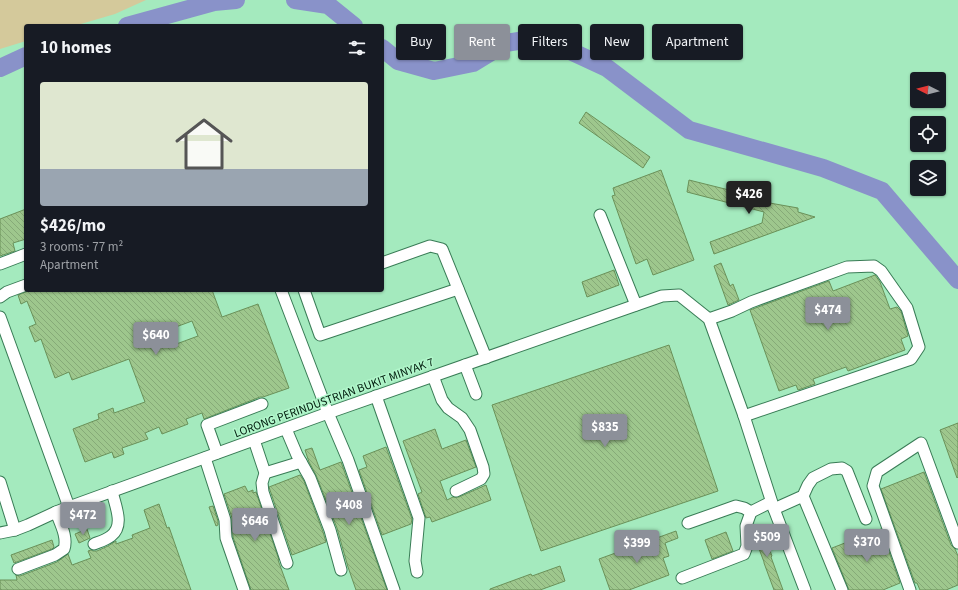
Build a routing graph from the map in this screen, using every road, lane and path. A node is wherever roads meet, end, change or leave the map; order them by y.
1 (600, 215) dead end
2 (24, 255) edge
3 (384, 262) edge
4 (0, 264) edge
5 (24, 286) edge
6 (458, 289) junction
7 (282, 292) edge
8 (305, 292) edge
9 (0, 297) edge
10 (636, 305) junction
11 (0, 317) edge
12 (709, 319) junction
13 (486, 358) junction
14 (465, 365) junction
15 (433, 376) junction
16 (476, 394) dead end
17 (376, 396) junction
18 (262, 404) dead end
19 (328, 414) junction
20 (744, 416) junction
21 (286, 428) junction
22 (254, 440) junction
23 (217, 454) junction
24 (206, 458) junction
25 (301, 462) junction
26 (265, 473) junction
27 (0, 482) edge
28 (112, 491) junction
29 (456, 491) dead end
30 (803, 496) junction
31 (773, 505) junction
32 (69, 507) junction
33 (56, 512) junction
34 (751, 512) junction
35 (866, 519) dead end
36 (688, 523) dead end
37 (15, 530) junction
38 (0, 533) edge
39 (958, 543) edge
40 (94, 544) dead end
41 (287, 563) dead end
42 (18, 569) dead end
43 (341, 570) dead end
44 (417, 572) dead end
45 (682, 578) dead end
46 (244, 590) edge
47 (394, 590) edge
48 (805, 590) edge
49 (842, 590) edge
50 (910, 590) edge

1 - 10 street
2 - 4 street
3 - 6 street
5 - 9 street
6 - 8 street
6 - 13 street
7 - 19 street
10 - 12 street, LORONG PERINDUSTRIAN BUKIT MINYAK 7
10 - 13 street, LORONG PERINDUSTRIAN BUKIT MINYAK 7
11 - 32 street
12 - 20 street
12 - 20 street
13 - 14 street, LORONG PERINDUSTRIAN BUKIT MINYAK 7
14 - 15 street, LORONG PERINDUSTRIAN BUKIT MINYAK 7
14 - 16 street
15 - 17 street, LORONG PERINDUSTRIAN BUKIT MINYAK 7
15 - 29 street
17 - 19 street, LORONG PERINDUSTRIAN BUKIT MINYAK 7
17 - 44 street
18 - 23 street
19 - 21 street, LORONG PERINDUSTRIAN BUKIT MINYAK 7
19 - 47 street
20 - 31 street
21 - 22 street, LORONG PERINDUSTRIAN BUKIT MINYAK 7
21 - 25 street
22 - 23 street, LORONG PERINDUSTRIAN BUKIT MINYAK 7
22 - 26 street
23 - 24 street, LORONG PERINDUSTRIAN BUKIT MINYAK 7
24 - 28 street, LORONG PERINDUSTRIAN BUKIT MINYAK 7
24 - 46 street
25 - 26 street
25 - 43 street
26 - 41 street
27 - 37 street
28 - 32 street, LORONG PERINDUSTRIAN BUKIT MINYAK 7
28 - 40 street
30 - 31 street
30 - 35 street
30 - 49 street
31 - 34 street
31 - 48 street
32 - 33 street, LORONG PERINDUSTRIAN BUKIT MINYAK 7
33 - 37 street, LORONG PERINDUSTRIAN BUKIT MINYAK 7
33 - 42 street
34 - 36 street
34 - 45 street
37 - 38 street, LORONG PERINDUSTRIAN BUKIT MINYAK 7
39 - 50 street

